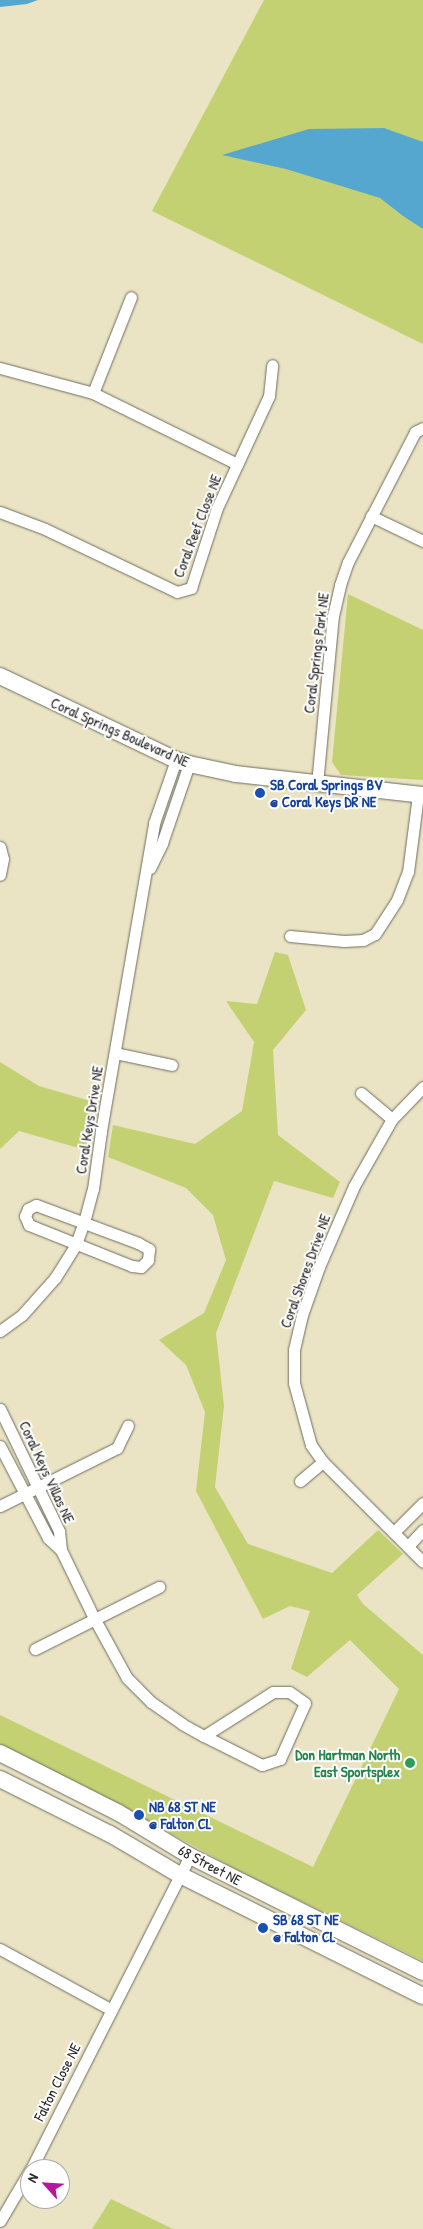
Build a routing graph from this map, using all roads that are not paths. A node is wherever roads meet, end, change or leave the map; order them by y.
1 (131, 297) dead end
2 (272, 364) dead end
3 (0, 368) edge
4 (93, 393) junction
5 (423, 428) edge
6 (237, 464) junction
7 (0, 512) edge
8 (371, 516) junction
9 (423, 541) edge
10 (0, 676) edge
11 (182, 762) junction
12 (317, 784) junction
13 (420, 795) edge
14 (0, 847) edge
15 (0, 875) edge
16 (290, 936) dead end
17 (115, 1053) junction
18 (172, 1065) dead end
19 (423, 1088) edge
20 (361, 1093) dead end
21 (392, 1119) junction
22 (84, 1222) junction
23 (76, 1244) junction
24 (0, 1331) edge
25 (0, 1409) edge
26 (128, 1425) dead end
27 (0, 1446) edge
28 (323, 1462) junction
29 (300, 1481) dead end
30 (30, 1490) junction
31 (423, 1503) edge
32 (0, 1506) edge
33 (423, 1530) edge
34 (394, 1532) junction
35 (408, 1546) junction
36 (61, 1550) junction
37 (423, 1562) edge
38 (159, 1587) dead end
39 (94, 1618) junction
40 (35, 1649) dead end
41 (204, 1736) junction
42 (0, 1753) edge
43 (0, 1779) edge
44 (190, 1856) junction
45 (180, 1875) junction
46 (0, 1949) edge
47 (423, 1972) edge
48 (423, 1996) edge
49 (110, 2009) junction
50 (35, 2159) edge
51 (20, 2187) edge
52 (0, 2221) edge

1 - 4 street
2 - 6 street
3 - 4 street, Coral Reef Close NE
4 - 6 street, Coral Reef Close NE
5 - 8 street, Coral Springs Park NE
6 - 7 street, Coral Reef Close NE
8 - 9 street
8 - 12 street, Coral Springs Park NE
10 - 11 main road, Coral Springs Boulevard NE
11 - 12 main road, Coral Springs Boulevard NE
11 - 17 street, Coral Keys Drive NE
12 - 13 main road, Coral Springs Boulevard NE
13 - 16 street
14 - 15 street
17 - 18 street
17 - 22 street, Coral Keys Drive NE
19 - 21 street, Coral Shores Drive NE
20 - 21 street
21 - 28 street, Coral Shores Drive NE
22 - 23 street, Coral Keys Drive NE
22 - 23 street
22 - 23 street
23 - 24 street, Coral Keys Drive NE
25 - 30 street, Coral Keys Villas NE
26 - 30 street
27 - 30 street, Coral Keys Villas NE
28 - 29 street
28 - 34 street, Coral Shores Drive NE
30 - 32 street
30 - 36 street, Coral Keys Villas NE
30 - 36 street, Coral Keys Villas NE
31 - 34 street
33 - 35 street
34 - 35 street, Coral Shores Drive NE
35 - 37 street, Coral Shores Drive NE
36 - 39 street, Coral Keys Villas NE
38 - 39 street
39 - 40 street
39 - 41 street, Coral Keys Villas NE
41 - 41 street, Coral Keys Villas NE
42 - 44 main road, 68 Street NE
43 - 45 main road, 68 Street NE
44 - 45 street, Falton Close NE
44 - 47 main road, 68 Street NE
45 - 48 main road, 68 Street NE
45 - 49 street, Falton Close NE
46 - 49 street
49 - 50 street, Falton Close NE
51 - 52 street, Falton Close NE

